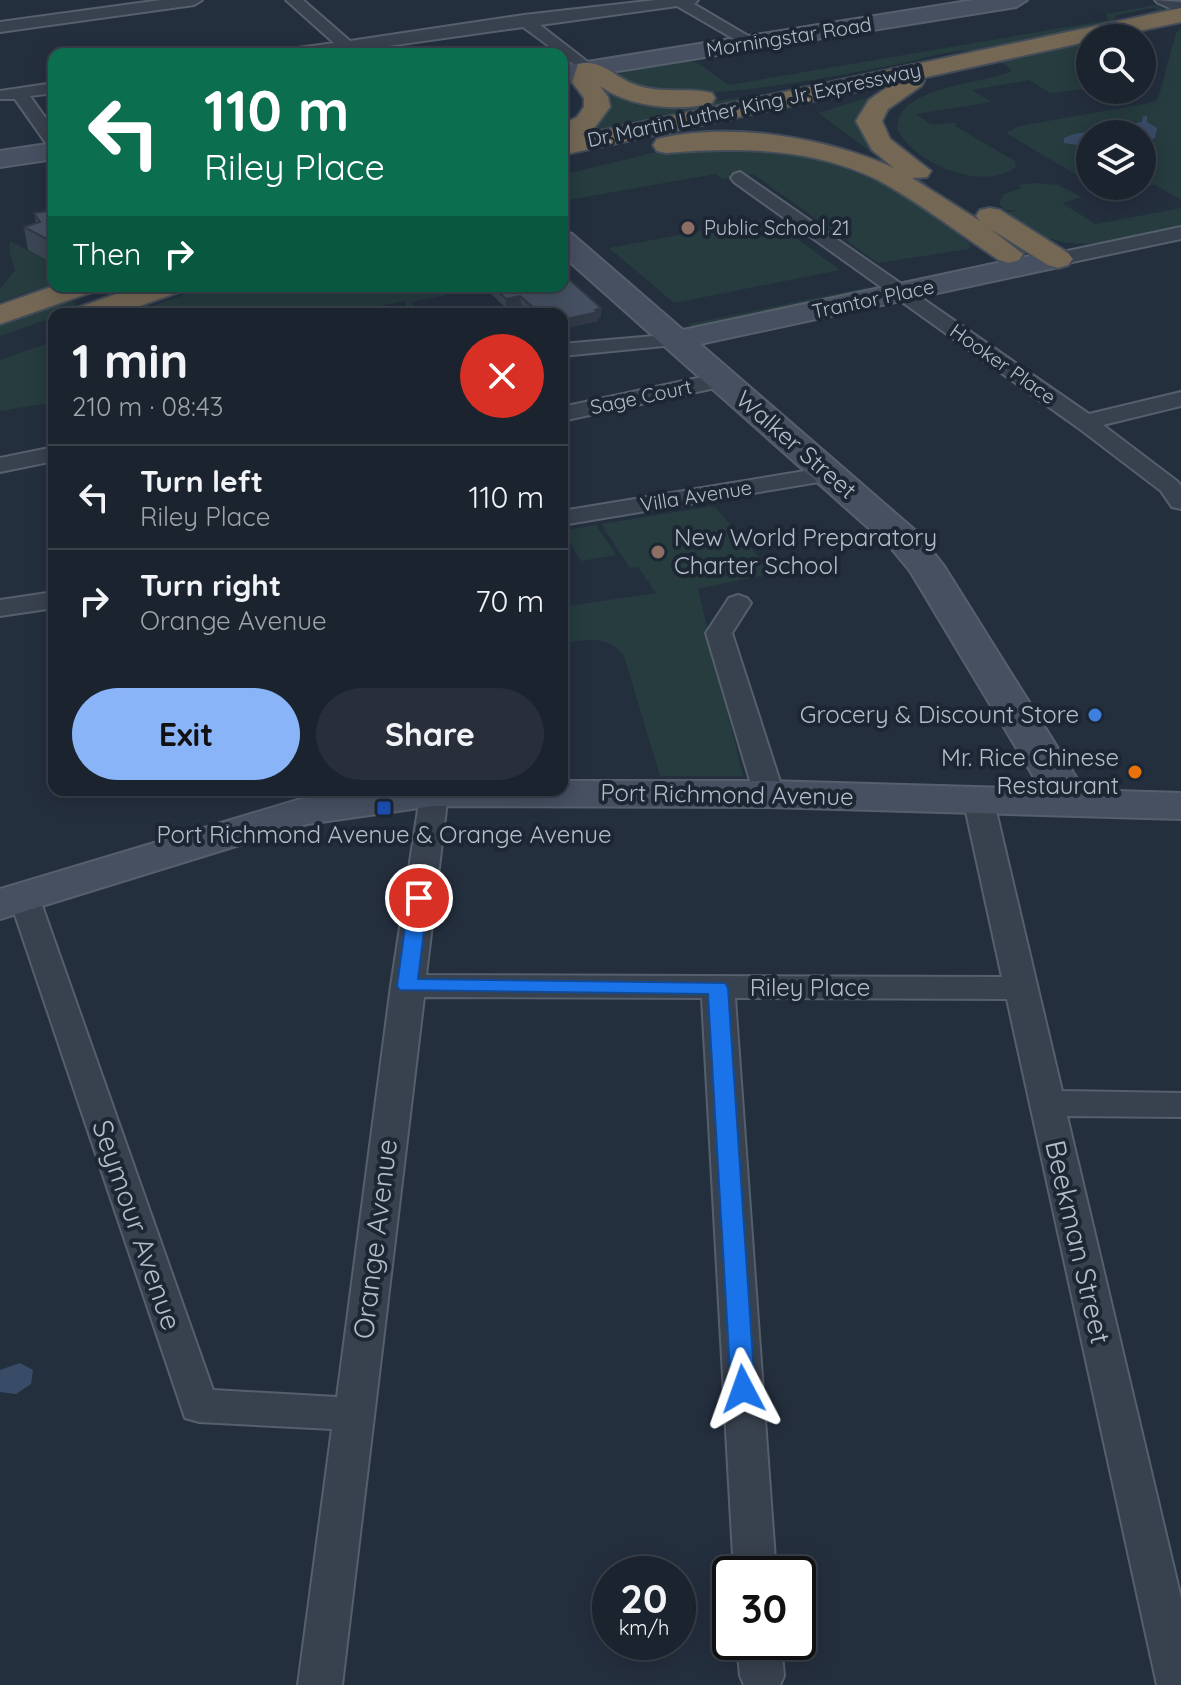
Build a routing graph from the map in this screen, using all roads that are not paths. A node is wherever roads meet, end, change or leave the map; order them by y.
1 (194, 0) edge
2 (294, 0) edge
3 (1016, 0) edge
4 (1163, 0) edge
5 (685, 1) edge
6 (1181, 8) edge
7 (1181, 15) edge
8 (524, 20) junction
9 (1181, 24) edge
10 (0, 27) edge
11 (1156, 29) edge
12 (752, 43) junction
13 (1076, 45) edge
14 (349, 48) edge
15 (363, 48) edge
16 (555, 48) edge
17 (568, 60) edge
18 (633, 62) junction
19 (954, 67) junction
20 (568, 74) edge
21 (590, 80) junction
22 (912, 81) junction
23 (568, 85) edge
24 (48, 89) edge
25 (624, 90) junction
26 (19, 93) junction
27 (0, 96) edge
28 (568, 132) edge
29 (48, 134) edge
30 (48, 152) edge
31 (568, 157) edge
32 (568, 157) edge
33 (568, 157) edge
34 (0, 159) edge
35 (740, 178) dead end
36 (1181, 233) edge
37 (568, 245) edge
38 (1058, 259) junction
39 (1018, 260) junction
40 (893, 286) junction
41 (64, 292) edge
42 (151, 292) edge
43 (105, 308) edge
44 (0, 315) edge
45 (48, 328) edge
46 (666, 331) junction
47 (568, 340) edge
48 (0, 346) edge
49 (568, 349) edge
50 (721, 380) junction
51 (1181, 399) edge
52 (568, 413) edge
53 (1085, 422) junction
54 (48, 455) edge
55 (0, 465) edge
56 (829, 474) junction
57 (1181, 502) edge
58 (568, 517) edge
59 (48, 601) edge
60 (738, 603) dead end
61 (0, 608) edge
62 (568, 793) edge
63 (769, 794) junction
64 (412, 796) edge
65 (433, 796) edge
66 (978, 798) junction
67 (1070, 802) junction
68 (1181, 806) edge
69 (12, 900) edge
70 (407, 986) junction
71 (718, 988) junction
72 (1020, 988) junction
73 (1047, 1103) junction
74 (1181, 1105) edge
75 (354, 1414) junction
76 (754, 1556) edge
77 (320, 1685) edge
78 (1179, 1685) edge

1 - 10 street
2 - 14 street
3 - 12 street, Morningstar Road
4 - 6 street
5 - 8 street
5 - 12 street
7 - 19 highway
8 - 15 street
8 - 16 street
9 - 11 highway
12 - 18 street, Morningstar Road
13 - 19 highway
17 - 21 street
18 - 21 street, Morningstar Road
18 - 25 highway
19 - 22 highway, Dr. Martin Luther King Jr. Expressway
19 - 25 highway
19 - 31 highway, Dr. Martin Luther King Jr. Expressway
20 - 21 street, Morningstar Road
21 - 23 highway
21 - 25 highway
21 - 28 highway
22 - 32 highway, Dr. Martin Luther King Jr. Expressway
22 - 38 highway
24 - 26 street
26 - 27 street
26 - 29 street
30 - 34 street
33 - 39 highway
35 - 40 street, Hooker Place
36 - 38 street, Trantor Place
37 - 46 street, Walker Street
38 - 39 street, Trantor Place
39 - 40 street, Trantor Place
40 - 46 street, Trantor Place
40 - 53 street, Hooker Place
41 - 44 highway
42 - 43 highway
45 - 48 highway
46 - 47 street, Trantor Place
46 - 49 street, Trantor Place
46 - 50 street, Walker Street
50 - 52 street, Sage Court
50 - 56 street, Walker Street
51 - 53 street
53 - 57 street, Hooker Place
54 - 55 street
56 - 58 street, Villa Avenue
56 - 67 street, Walker Street
59 - 61 street
60 - 63 street
62 - 63 street, Port Richmond Avenue
63 - 66 street, Port Richmond Avenue
64 - 69 street, Port Richmond Avenue
65 - 70 street, Orange Avenue
66 - 67 street, Port Richmond Avenue
66 - 72 street, Beekman Street
67 - 68 street, Port Richmond Avenue
69 - 75 street, Seymour Avenue
70 - 71 street, Riley Place
70 - 75 street, Orange Avenue
71 - 72 street, Riley Place
71 - 76 street
72 - 73 street, Beekman Street
73 - 74 street
73 - 78 street, Beekman Street
75 - 77 street, Orange Avenue

